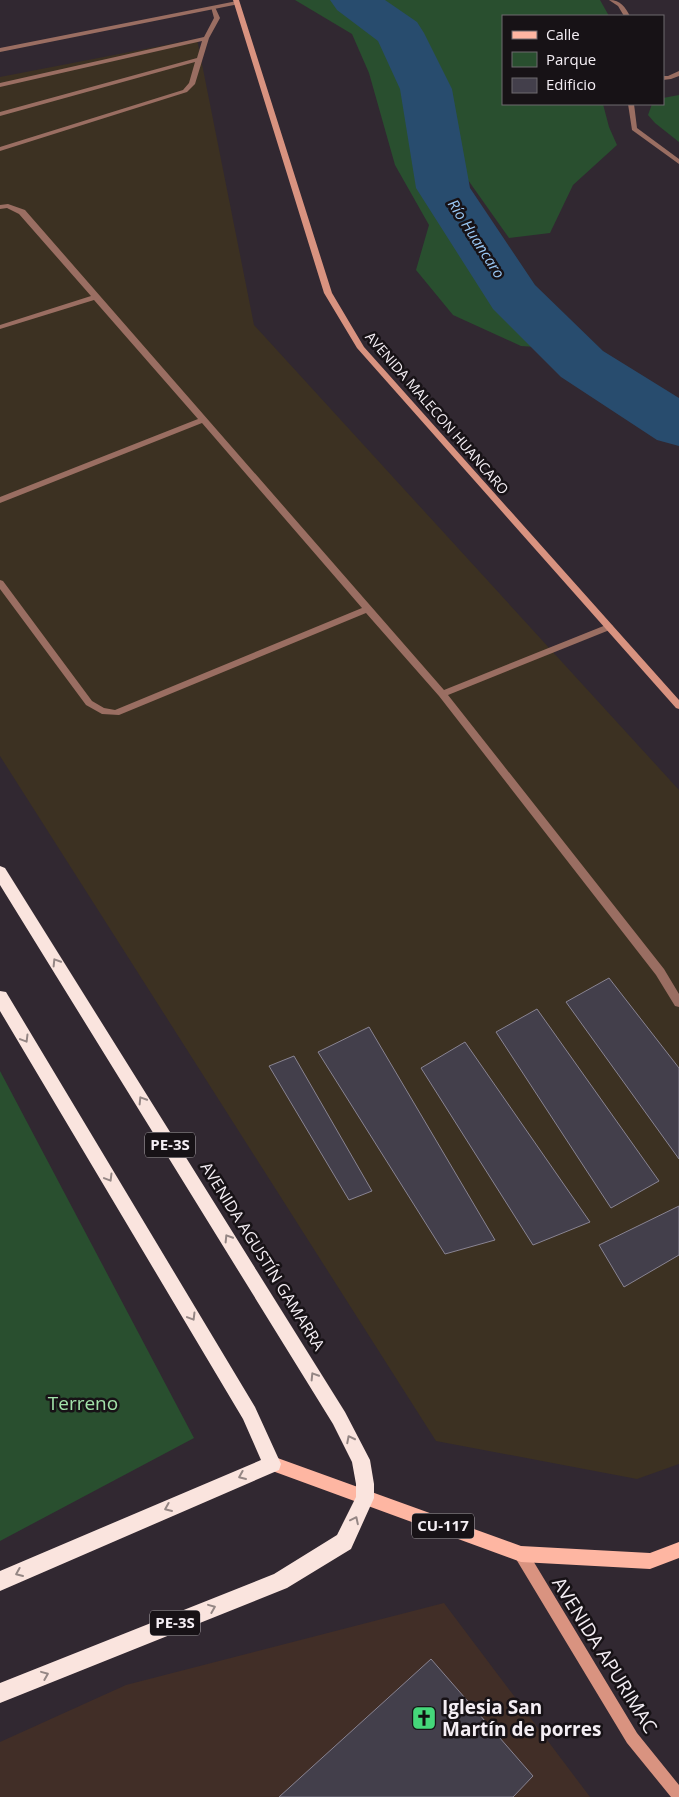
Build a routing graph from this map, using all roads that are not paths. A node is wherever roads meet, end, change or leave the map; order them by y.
1 (612, 0) edge
2 (236, 2) edge
3 (213, 8) junction
4 (627, 15) edge
5 (206, 38) junction
6 (0, 50) edge
7 (200, 59) junction
8 (679, 73) edge
9 (664, 78) edge
10 (0, 85) edge
11 (631, 105) edge
12 (0, 114) edge
13 (0, 149) edge
14 (679, 162) edge
15 (0, 207) edge
16 (96, 297) junction
17 (0, 328) edge
18 (203, 420) junction
19 (0, 500) edge
20 (0, 583) edge
21 (368, 609) junction
22 (608, 627) junction
23 (442, 694) junction
24 (679, 706) edge
25 (0, 872) edge
26 (0, 997) edge
27 (679, 1003) edge
28 (272, 1464) junction
29 (365, 1498) junction
30 (679, 1550) edge
31 (521, 1554) junction
32 (0, 1581) edge
33 (0, 1693) edge
34 (679, 1796) edge

1 - 4 street
2 - 3 street
2 - 22 street, AVENIDA MALECON HUANCARO
3 - 5 street
3 - 6 street
5 - 7 street
5 - 10 street
7 - 12 street
7 - 13 street
8 - 9 street
11 - 14 street
15 - 16 street
16 - 17 street
16 - 18 street
18 - 19 street
18 - 21 street
20 - 21 street
21 - 23 street
22 - 23 street
22 - 24 street, AVENIDA MALECON HUANCARO
23 - 27 street
29 -> 25 highway, AVENIDA AGUSTÍN GAMARRA / PE-3S
26 -> 28 highway
28 - 29 main road, CU-117
28 -> 32 highway
29 - 31 main road, CU-117
33 -> 29 highway, PE-3S
30 - 31 main road, CU-117
31 - 34 street, AVENIDA APURIMAC

